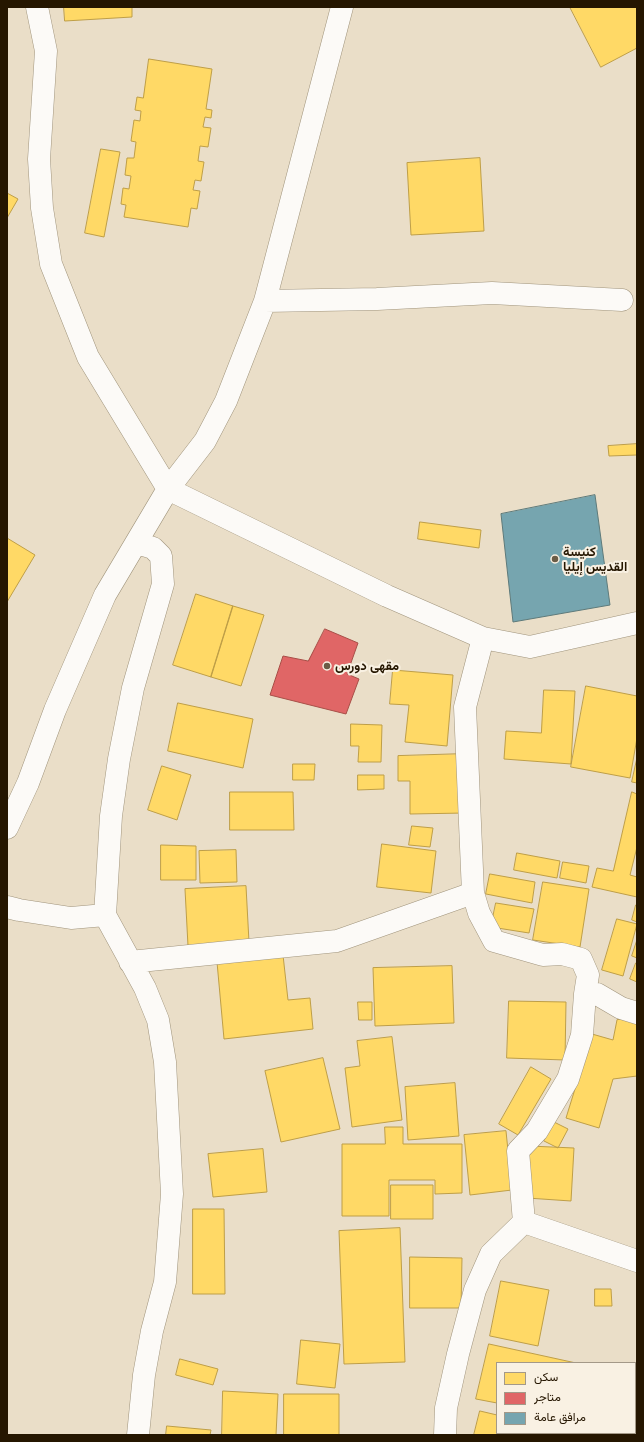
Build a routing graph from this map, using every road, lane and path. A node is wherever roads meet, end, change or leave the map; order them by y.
1 (37, 7) edge
2 (342, 7) edge
3 (265, 300) junction
4 (622, 300) dead end
5 (168, 489) junction
6 (137, 543) junction
7 (637, 623) edge
8 (483, 638) junction
9 (7, 828) edge
10 (474, 893) junction
11 (7, 907) edge
12 (105, 915) junction
13 (130, 962) junction
14 (585, 994) junction
15 (637, 1013) edge
16 (524, 1222) junction
17 (637, 1261) edge
18 (138, 1435) edge
19 (445, 1435) edge

1 - 5 street
2 - 3 street
3 - 4 street
3 - 5 street
5 - 6 street
5 - 8 street
6 - 9 street
6 - 12 street
7 - 8 street
8 - 10 street
10 - 13 street
10 - 14 street
11 - 12 street
12 - 13 street
13 - 18 street
14 - 15 street
14 - 16 street
16 - 17 street
16 - 19 street

